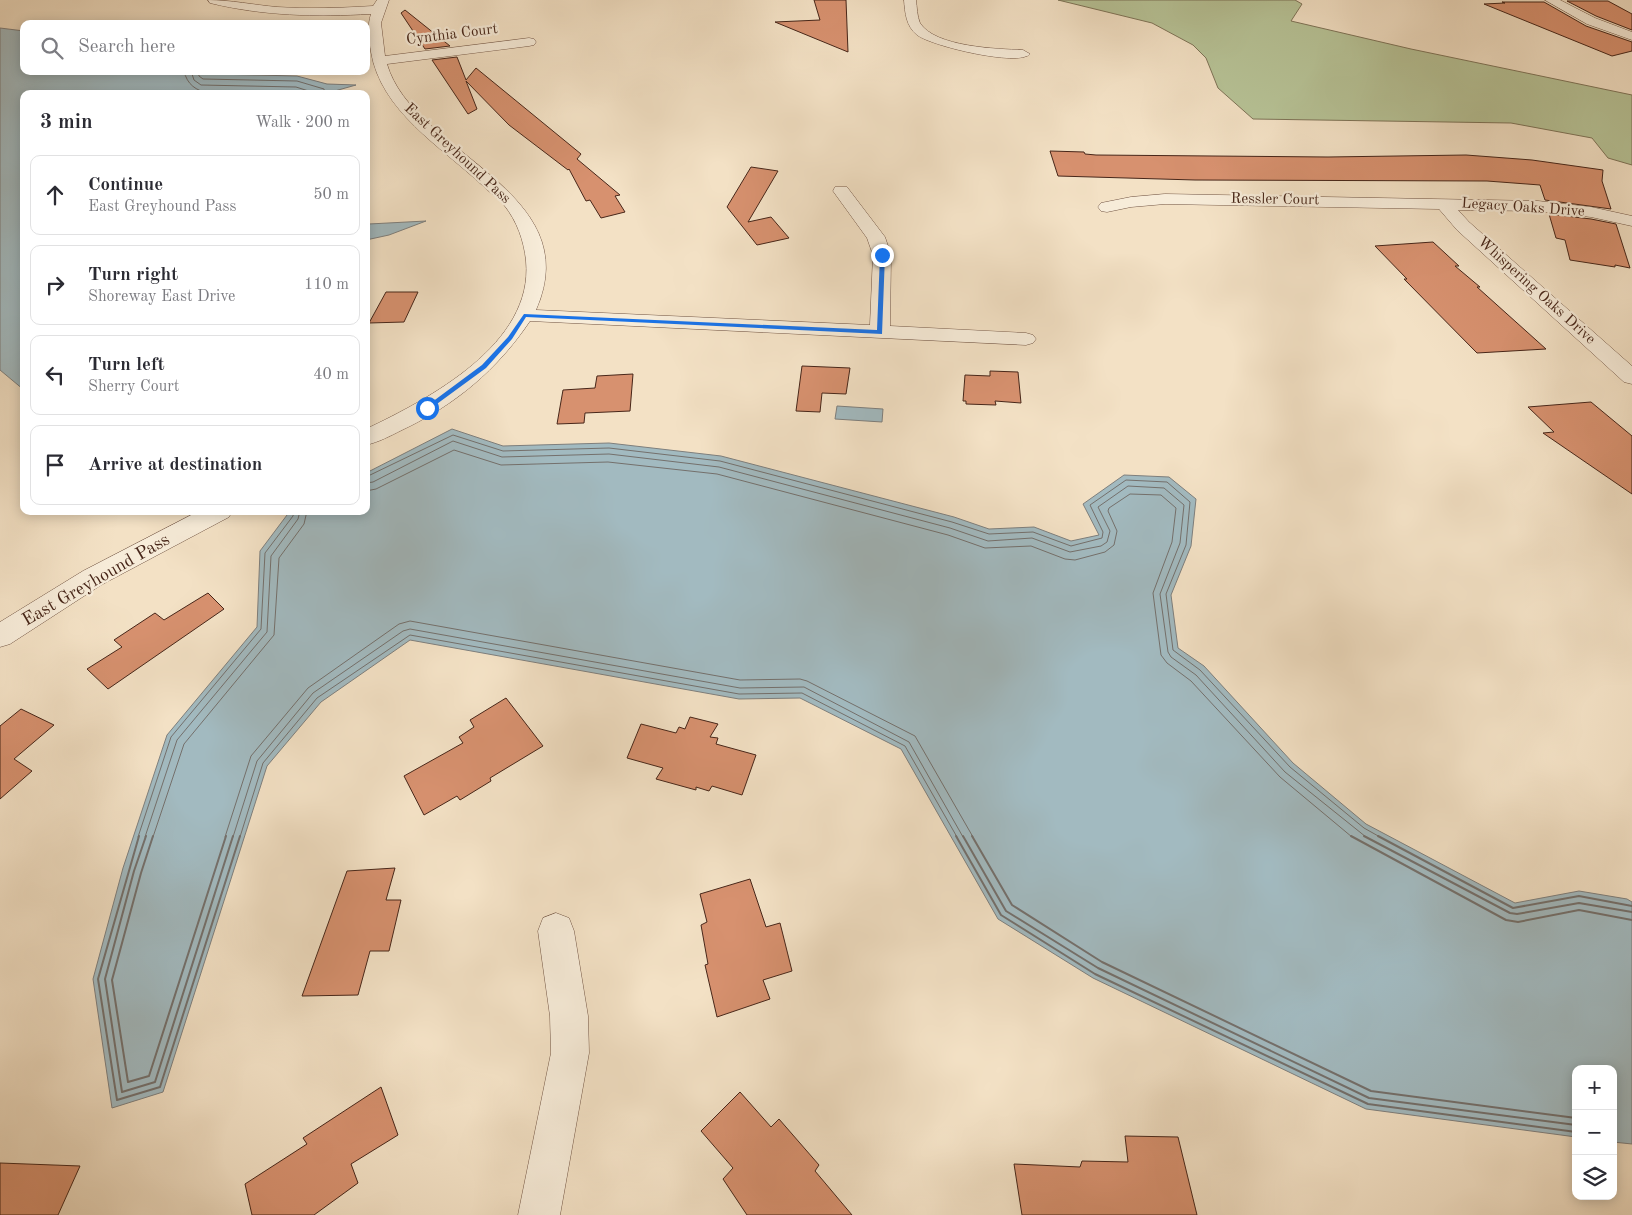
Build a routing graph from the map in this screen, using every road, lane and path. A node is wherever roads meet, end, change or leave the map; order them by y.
1 (214, 0) edge
2 (910, 0) edge
3 (1551, 0) edge
4 (380, 5) edge
5 (1632, 36) edge
6 (528, 42) dead end
7 (1023, 54) dead end
8 (379, 61) junction
9 (841, 191) dead end
10 (1443, 203) junction
11 (1108, 207) dead end
12 (1632, 221) edge
13 (524, 315) junction
14 (880, 332) junction
15 (1026, 340) dead end
16 (1632, 377) edge
17 (370, 436) edge
18 (212, 515) edge
19 (0, 636) edge
20 (556, 931) dead end
21 (539, 1215) edge

1 - 4 street
2 - 7 street
3 - 5 street
4 - 8 street, East Greyhound Pass
6 - 8 street, Cynthia Court
8 - 13 street, East Greyhound Pass
9 - 14 street
10 - 11 street, Ressler Court
10 - 12 street, Legacy Oaks Drive
10 - 16 street, Whispering Oaks Drive
13 - 14 street
13 - 17 street, East Greyhound Pass
14 - 15 street
18 - 19 street, East Greyhound Pass
20 - 21 street

